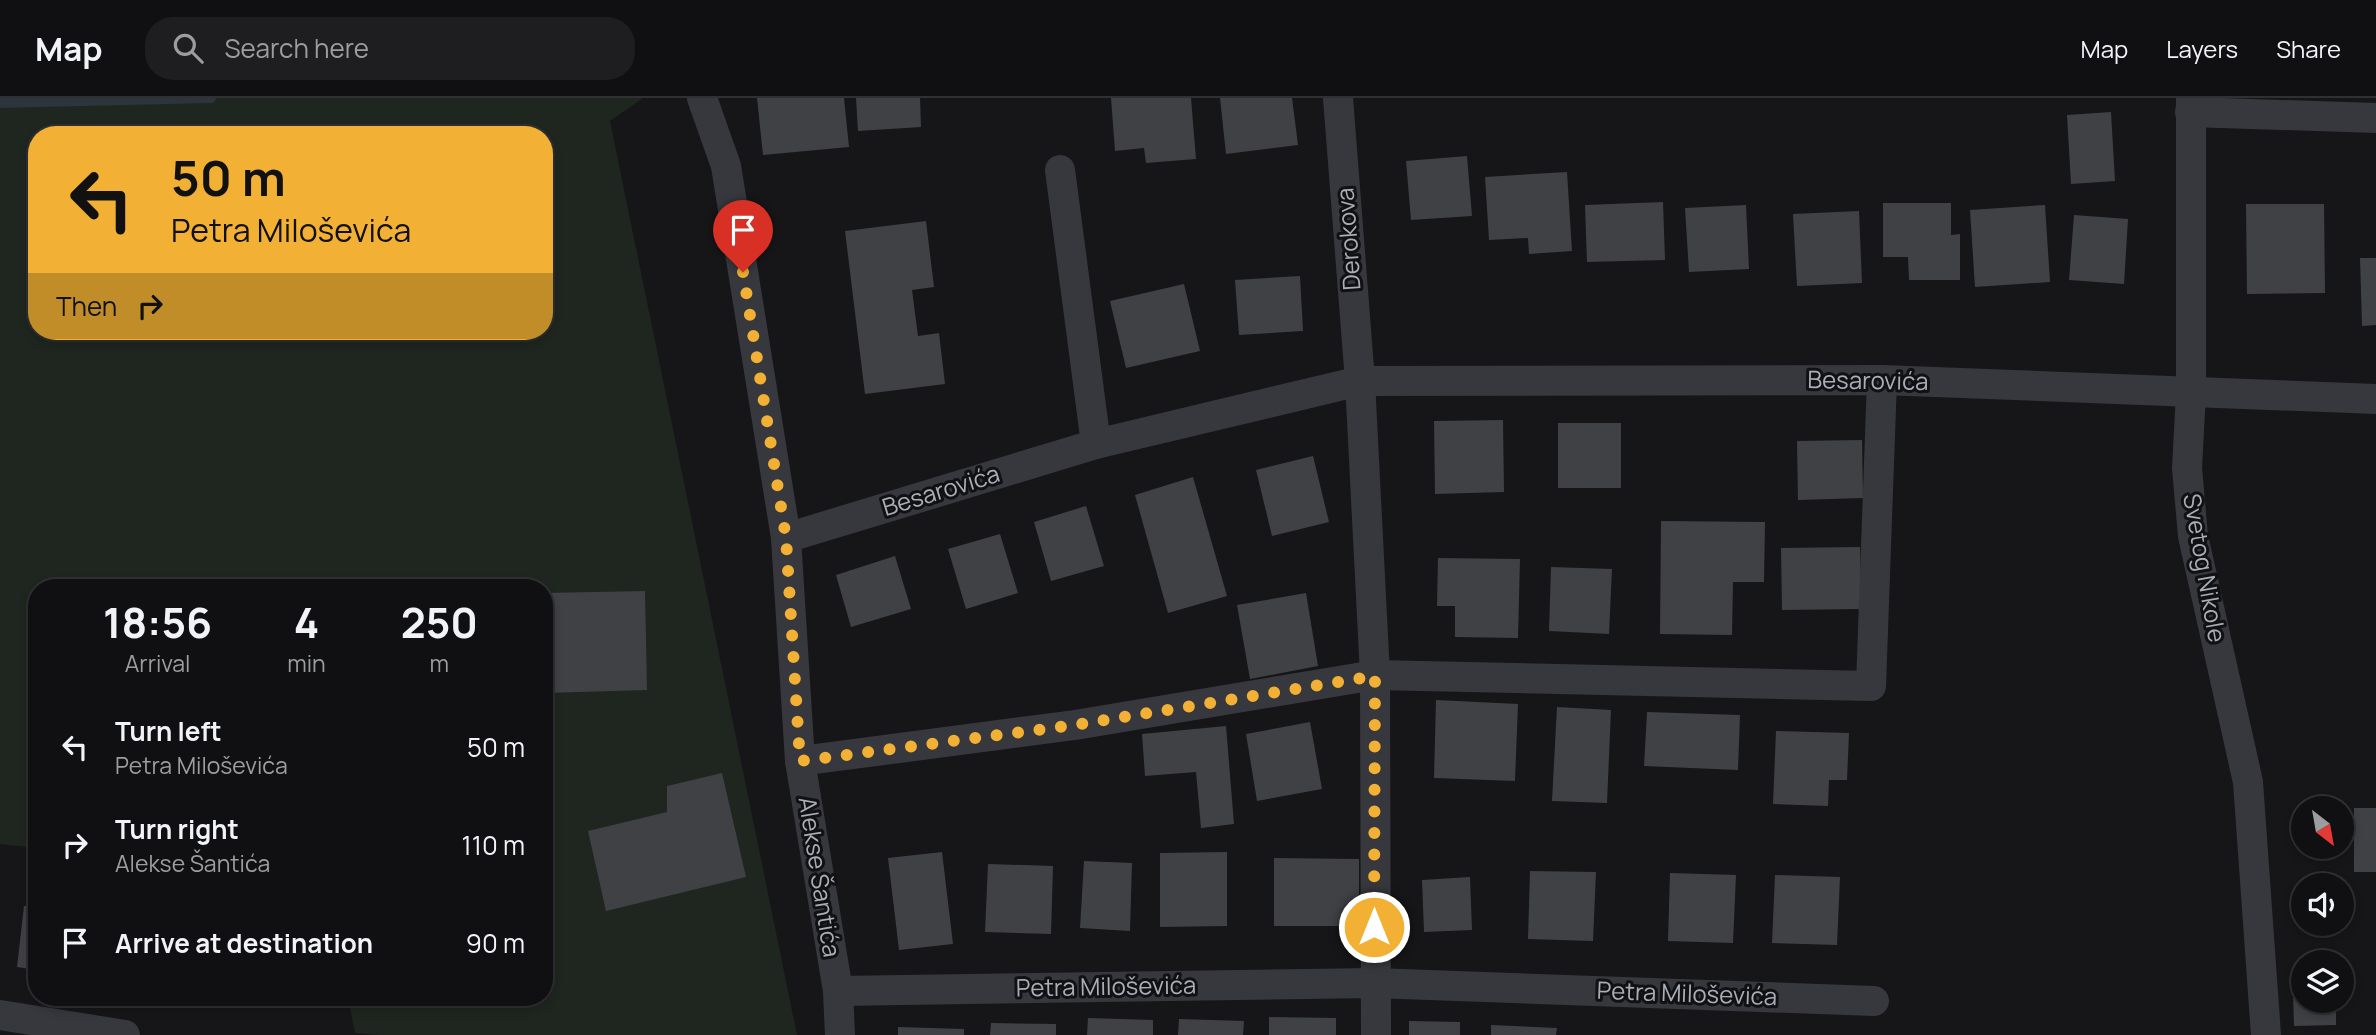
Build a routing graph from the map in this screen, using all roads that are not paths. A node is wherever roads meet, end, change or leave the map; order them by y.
1 (702, 98) edge
2 (1338, 98) edge
3 (2191, 105) edge
4 (2376, 118) edge
5 (1060, 170) dead end
6 (1882, 380) junction
7 (1360, 381) junction
8 (2191, 393) junction
9 (2376, 398) edge
10 (1096, 444) junction
11 (786, 538) junction
12 (1375, 676) junction
13 (800, 761) junction
14 (1374, 983) junction
15 (838, 991) junction
16 (1874, 1001) dead end
17 (0, 1015) edge
18 (125, 1035) edge
19 (840, 1035) edge
20 (1376, 1035) edge
21 (2266, 1035) edge

1 - 11 street, Alekse Šantića
2 - 7 street, Derokova
3 - 4 street
3 - 8 street, Svetog Nikole
5 - 10 street
6 - 7 street, Besarovića
6 - 8 street, Besarovića
6 - 12 street
7 - 10 street, Besarovića
7 - 12 street
8 - 9 street, Besarovića
8 - 21 street, Svetog Nikole
10 - 11 street, Besarovića
11 - 13 street, Alekse Šantića
12 - 13 street
12 - 14 street
13 - 15 street, Alekse Šantića
14 - 15 street, Petra Miloševića
14 - 16 street, Petra Miloševića
14 - 20 street
15 - 19 street, Alekse Šantića
17 - 18 street

